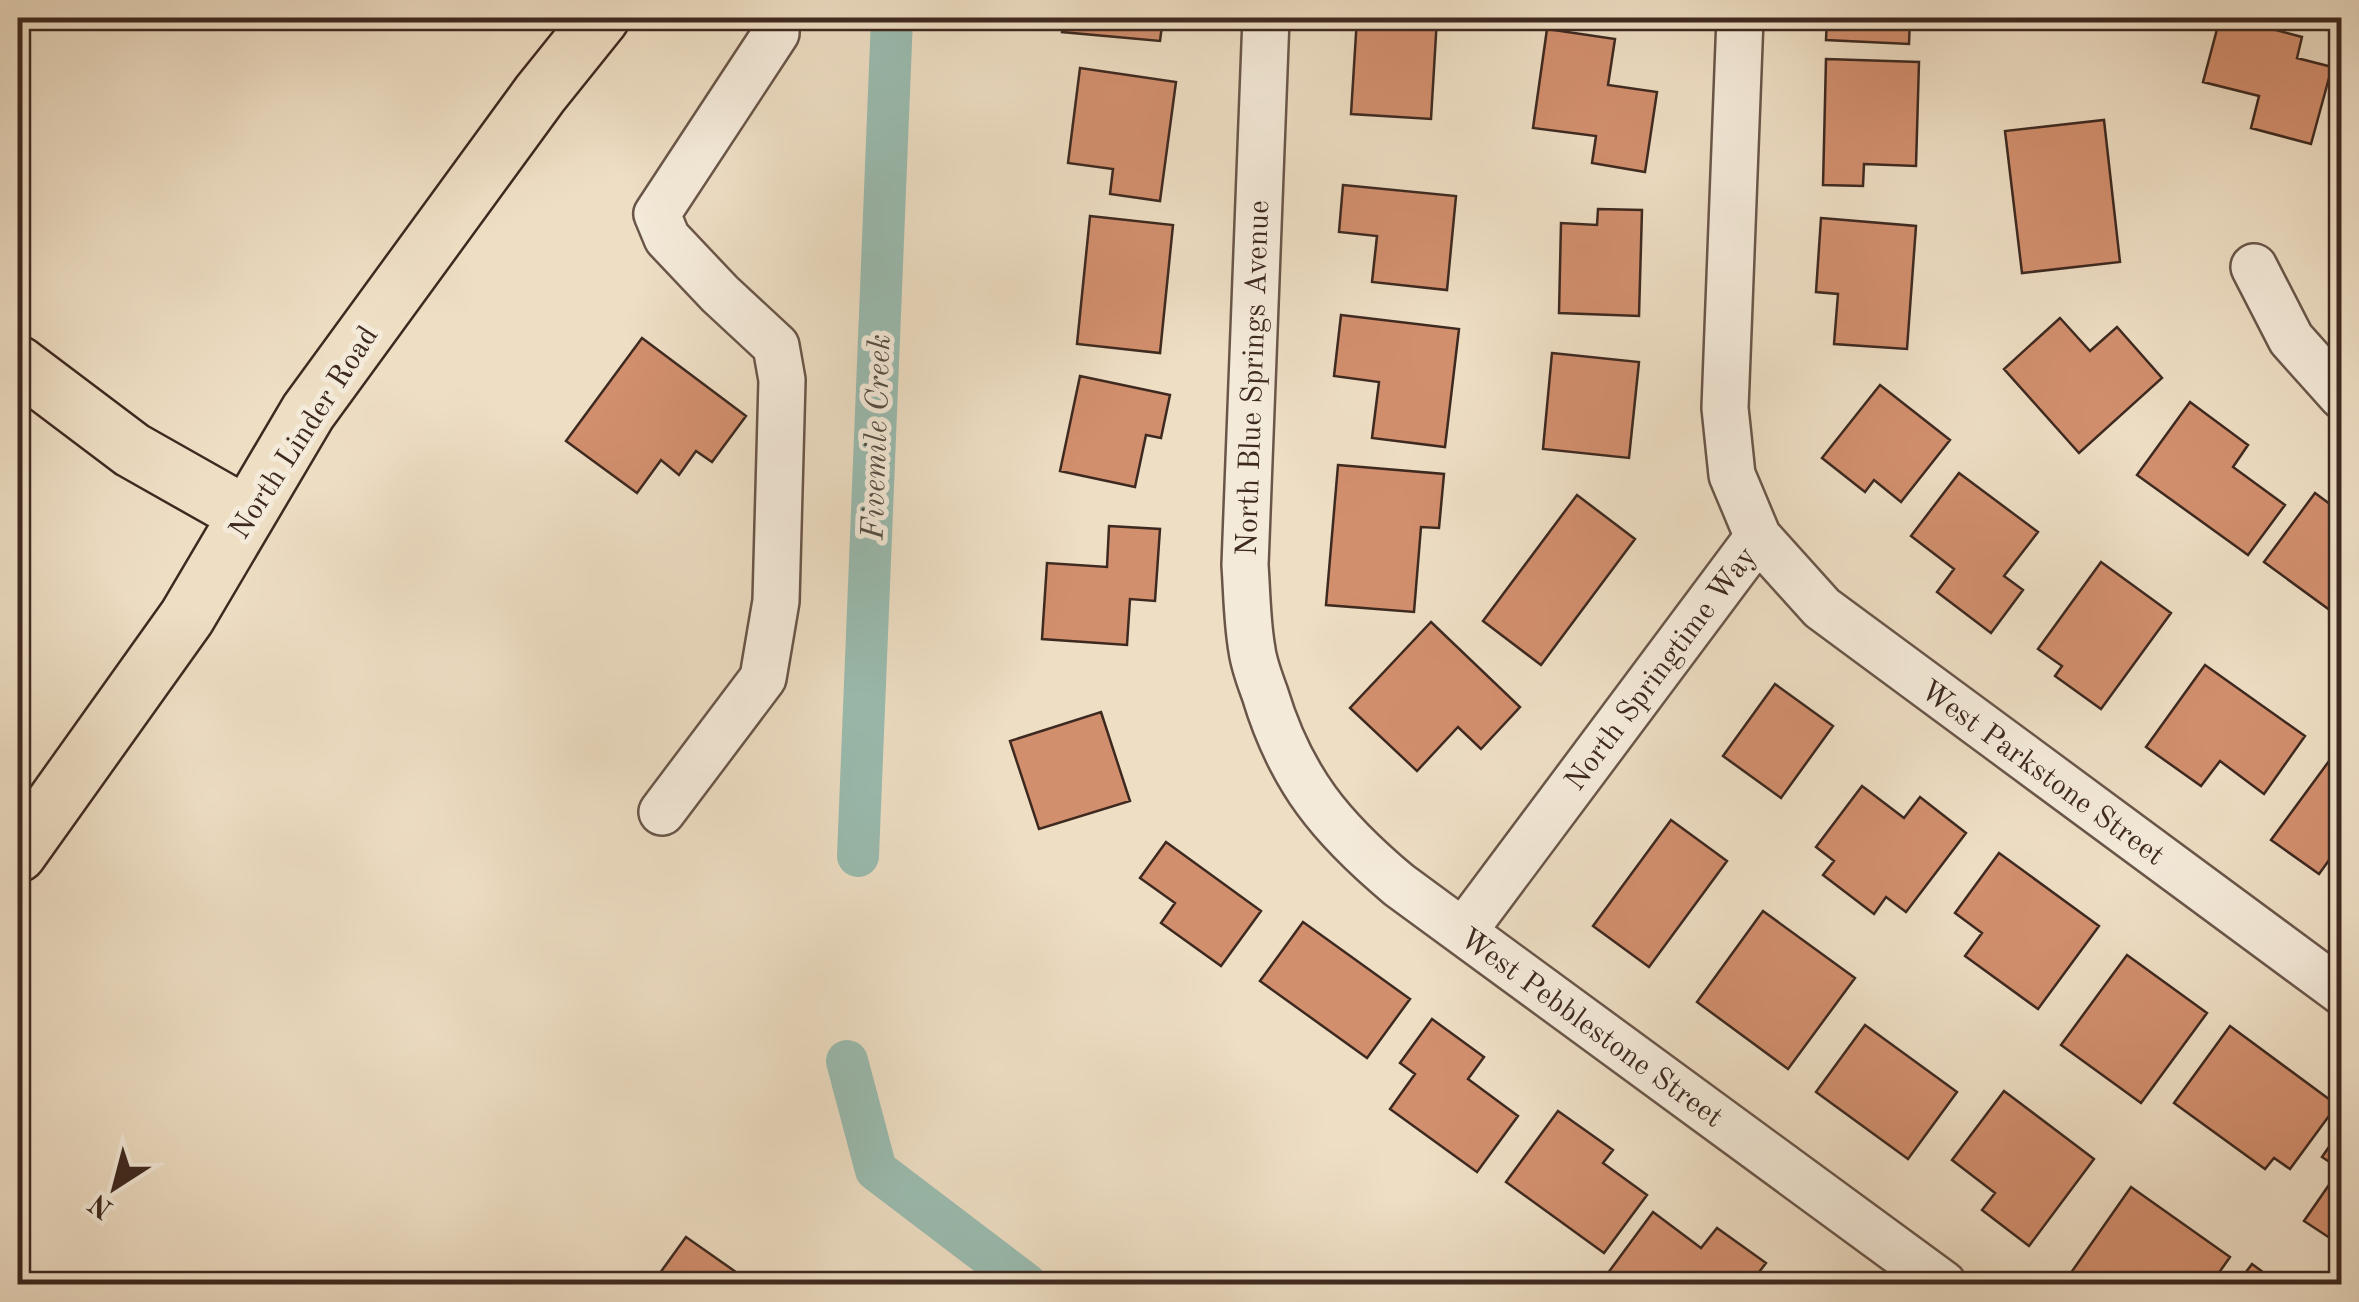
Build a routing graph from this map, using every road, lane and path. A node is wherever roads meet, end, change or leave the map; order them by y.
1 (600, 18) edge
2 (776, 18) edge
3 (1266, 18) edge
4 (1740, 18) edge
5 (2254, 267) dead end
6 (18, 364) edge
7 (2342, 396) edge
8 (247, 515) junction
9 (1758, 537) junction
10 (1277, 734) joint
11 (662, 812) dead end
12 (18, 854) edge
13 (1463, 932) junction
14 (2342, 992) edge
15 (1943, 1284) edge

1 - 8 main road, North Linder Road
2 - 11 street
3 - 10 street, North Blue Springs Avenue
4 - 9 street, North Springtime Way
5 - 7 street
6 - 8 main road
8 - 12 main road, North Linder Road
9 - 13 street, North Springtime Way
9 - 14 street, West Parkstone Street
10 - 13 street, West Pebblestone Street
13 - 15 street, West Pebblestone Street

